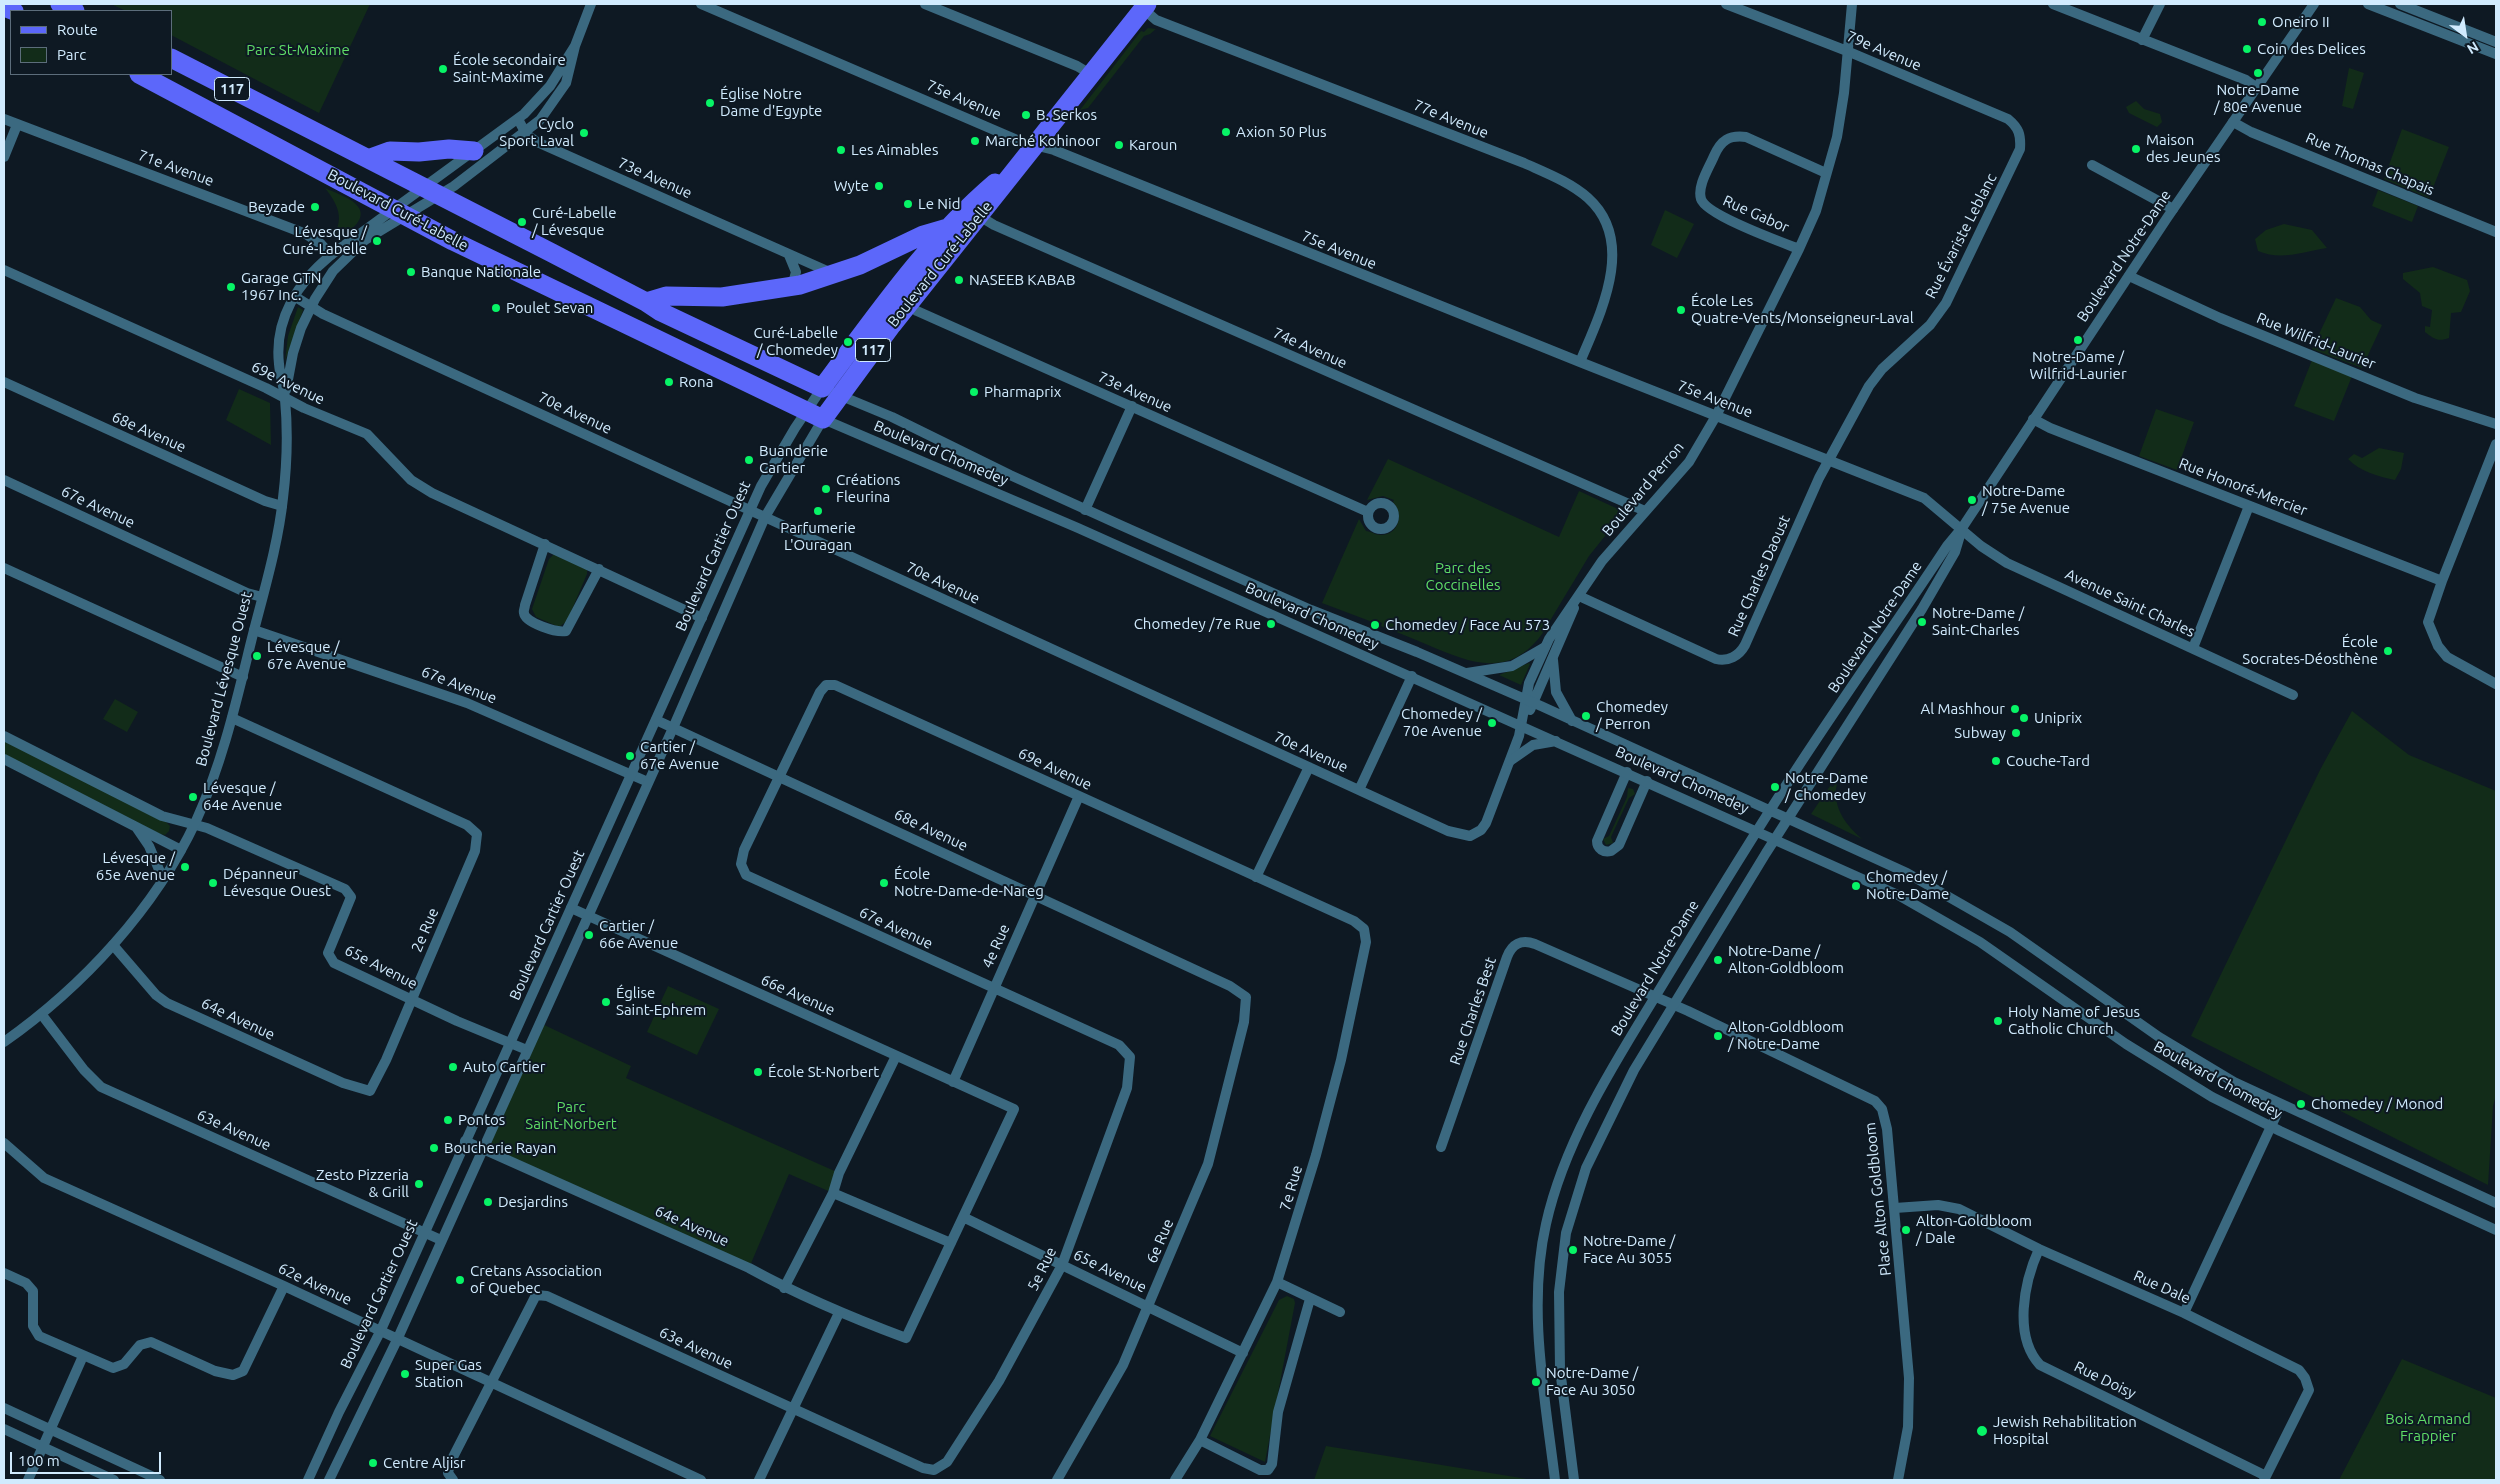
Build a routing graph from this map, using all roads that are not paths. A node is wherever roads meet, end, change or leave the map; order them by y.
1 (60, 4) edge
2 (591, 4) edge
3 (701, 4) edge
4 (924, 4) edge
5 (1726, 4) edge
6 (1852, 4) edge
7 (2053, 4) edge
8 (2160, 4) edge
9 (2314, 4) edge
10 (2368, 4) edge
11 (2400, 4) edge
12 (1143, 5) edge
13 (73, 10) edge
14 (2142, 40) junction
15 (2496, 42) edge
16 (575, 46) junction
17 (1847, 51) junction
18 (2496, 54) edge
19 (172, 59) edge
20 (141, 75) edge
21 (1092, 75) junction
22 (2256, 87) junction
23 (4, 119) edge
24 (518, 119) junction
25 (2233, 122) junction
26 (17, 126) junction
27 (526, 134) junction
28 (2021, 138) joint
29 (474, 151) junction
30 (1030, 152) junction
31 (4, 156) edge
32 (368, 159) junction
33 (2092, 165) dead end
34 (1826, 173) junction
35 (432, 191) junction
36 (2173, 209) junction
37 (400, 212) junction
38 (973, 212) junction
39 (947, 228) junction
40 (2496, 232) edge
41 (1799, 249) junction
42 (790, 255) junction
43 (331, 256) junction
44 (4, 270) edge
45 (835, 274) junction
46 (2129, 276) junction
47 (792, 287) junction
48 (294, 296) junction
49 (900, 300) junction
50 (646, 302) junction
51 (311, 306) junction
52 (1580, 362) junction
53 (4, 382) edge
54 (831, 392) junction
55 (284, 398) junction
56 (1132, 406) junction
57 (806, 410) junction
58 (1716, 416) junction
59 (823, 419) junction
60 (2034, 419) junction
61 (2496, 424) edge
62 (2496, 444) edge
63 (1829, 461) junction
64 (4, 480) edge
65 (282, 506) junction
66 (2249, 506) junction
67 (750, 510) junction
68 (1085, 510) junction
69 (1645, 511) junction
70 (1368, 512) dead end
71 (765, 517) junction
72 (1962, 528) junction
73 (545, 544) junction
74 (4, 568) edge
75 (599, 570) junction
76 (2442, 581) junction
77 (1579, 596) junction
78 (262, 597) junction
79 (702, 618) junction
80 (254, 630) junction
81 (1545, 647) junction
82 (2193, 648) junction
83 (1553, 660) junction
84 (1466, 673) junction
85 (1412, 676) junction
86 (243, 677) junction
87 (2496, 684) edge
88 (2293, 695) dead end
89 (1530, 701) junction
90 (232, 718) junction
91 (656, 720) junction
92 (1572, 721) junction
93 (1522, 726) junction
94 (673, 728) junction
95 (4, 736) edge
96 (1556, 741) junction
97 (4, 759) edge
98 (1510, 761) junction
99 (1309, 767) junction
100 (1628, 772) junction
101 (631, 774) junction
102 (778, 776) junction
103 (1647, 781) junction
104 (648, 782) junction
105 (1359, 790) junction
106 (1079, 796) junction
107 (1770, 810) junction
108 (1789, 818) junction
109 (195, 823) junction
110 (136, 826) junction
111 (1757, 830) junction
112 (1776, 838) junction
113 (181, 850) junction
114 (1256, 877) junction
115 (162, 879) junction
116 (1035, 896) junction
117 (570, 908) junction
118 (588, 916) junction
119 (1364, 929) joint
120 (113, 945) junction
121 (994, 990) junction
122 (1246, 997) joint
123 (1655, 997) junction
124 (411, 1000) junction
125 (1674, 1005) junction
126 (42, 1015) junction
127 (4, 1042) edge
128 (510, 1042) junction
129 (527, 1050) junction
130 (896, 1056) junction
131 (1130, 1058) joint
132 (954, 1082) junction
133 (370, 1091) joint
134 (2281, 1105) junction
135 (2270, 1127) junction
136 (466, 1141) junction
137 (4, 1143) edge
138 (1442, 1147) dead end
139 (483, 1149) junction
140 (833, 1193) junction
141 (2496, 1204) edge
142 (1895, 1208) junction
143 (963, 1217) junction
144 (2496, 1230) edge
145 (425, 1231) junction
146 (441, 1240) junction
147 (951, 1243) junction
148 (2039, 1249) junction
149 (1062, 1265) junction
150 (4, 1273) edge
151 (1277, 1282) junction
152 (284, 1286) junction
153 (784, 1288) junction
154 (1310, 1299) junction
155 (1148, 1307) junction
156 (1340, 1312) dead end
157 (839, 1313) junction
158 (2184, 1313) junction
159 (380, 1332) junction
160 (397, 1340) junction
161 (1243, 1353) junction
162 (83, 1356) junction
163 (490, 1382) junction
164 (4, 1408) edge
165 (793, 1410) junction
166 (4, 1429) edge
167 (50, 1430) junction
168 (1200, 1440) junction
169 (42, 1447) junction
170 (934, 1470) joint
171 (2265, 1478) edge
172 (28, 1480) edge
173 (114, 1480) edge
174 (160, 1480) edge
175 (308, 1480) edge
176 (329, 1480) edge
177 (453, 1480) edge
178 (701, 1480) edge
179 (759, 1480) edge
180 (1057, 1480) edge
181 (1175, 1480) edge
182 (1555, 1480) edge
183 (1574, 1480) edge
184 (1898, 1480) edge

1 - 13 main road
2 - 16 street, Boulevard Lévesque Ouest
3 - 30 street, 75e Avenue
4 - 21 street
5 - 17 street, 79e Avenue
6 - 17 street, Boulevard Perron
7 - 14 street
8 - 14 street
9 - 22 street, Boulevard Notre-Dame
10 - 18 street
11 - 15 street
12 - 21 main road, Boulevard Curé-Labelle / 117
12 - 52 street, 77e Avenue
14 - 22 street
16 - 24 street, Boulevard Lévesque Ouest
16 - 27 street, Boulevard Lévesque Ouest
17 - 28 street, 79e Avenue
17 - 34 street, Boulevard Perron
19 - 32 main road, Boulevard Curé-Labelle / 117
20 - 37 main road, Boulevard Curé-Labelle / 117
21 - 30 main road, Boulevard Curé-Labelle / 117
22 - 25 street, Boulevard Notre-Dame
23 - 26 street, 71e Avenue
24 - 27 street
24 - 29 street, Boulevard Lévesque Ouest
25 - 36 street, Boulevard Notre-Dame
25 - 40 street, Rue Thomas Chapais
26 - 31 street
26 - 43 street, 71e Avenue
27 - 35 street, Boulevard Lévesque Ouest
27 - 42 street, 73e Avenue
28 - 63 street, Rue Évariste Leblanc
29 - 32 main road
29 - 35 street, Boulevard Lévesque Ouest
30 - 38 main road, Boulevard Curé-Labelle / 117
30 - 52 street, 75e Avenue
32 - 35 main road, Boulevard Curé-Labelle / 117
33 - 36 street
34 - 41 street, Boulevard Perron
34 - 41 street, Rue Gabor
35 - 37 street, Boulevard Lévesque Ouest
35 - 37 street, Boulevard Lévesque Ouest
35 - 50 main road, Boulevard Curé-Labelle / 117
36 - 46 street, Boulevard Notre-Dame
37 - 43 street, Boulevard Lévesque Ouest
37 - 51 street, Boulevard Lévesque Ouest
37 - 57 main road, Boulevard Curé-Labelle / 117
38 - 39 main road, Boulevard Curé-Labelle / 117
38 - 49 main road, Boulevard Curé-Labelle / 117
38 - 69 street, 74e Avenue
39 - 45 main road
39 - 49 main road, Boulevard Curé-Labelle
41 - 58 street, Boulevard Perron
42 - 45 street, 73e Avenue
42 - 47 street
43 - 48 street, Boulevard Lévesque Ouest
44 - 55 street, 69e Avenue
45 - 47 main road
46 - 60 street, Boulevard Notre-Dame
46 - 61 street, Rue Wilfrid-Laurier
47 - 50 main road
48 - 51 street, 70e Avenue
48 - 55 street, Boulevard Lévesque Ouest
49 - 54 main road, Boulevard Curé-Labelle / 117
49 - 56 street, 73e Avenue
50 - 54 main road, Boulevard Curé-Labelle
51 - 55 street, Boulevard Lévesque Ouest
51 - 67 street, 70e Avenue
52 - 58 street, 75e Avenue
53 - 65 street, 68e Avenue
54 - 57 street, Boulevard Cartier Ouest
54 - 59 main road, Boulevard Curé-Labelle / 117
54 - 68 street, Boulevard Chomedey
55 - 65 street, Boulevard Lévesque Ouest
55 - 73 street, 69e Avenue
56 - 68 street
56 - 70 street, 73e Avenue
57 - 59 main road, Boulevard Curé-Labelle / 117
57 - 67 street, Boulevard Cartier Ouest
58 - 63 street, 75e Avenue
58 - 69 street, Boulevard Perron
59 - 71 street, Boulevard Cartier Ouest
59 - 85 street, Boulevard Chomedey
60 - 66 street, Rue Honoré-Mercier
60 - 72 street, Boulevard Notre-Dame
62 - 76 street
63 - 72 street, 75e Avenue
63 - 77 street, Rue Charles Daoust
64 - 78 street, 67e Avenue
65 - 78 street, Boulevard Lévesque Ouest
66 - 76 street, Rue Honoré-Mercier
66 - 82 street
67 - 71 street, 70e Avenue
67 - 79 street, Boulevard Cartier Ouest
68 - 84 street, Boulevard Chomedey
69 - 77 street, Boulevard Perron
71 - 94 street, Boulevard Cartier Ouest
71 - 99 street, 70e Avenue
72 - 82 street, Avenue Saint Charles
72 - 107 street, Boulevard Notre-Dame
72 - 108 street, Boulevard Notre-Dame
73 - 75 street, 69e Avenue
73 - 75 street
74 - 86 street
75 - 79 street, 69e Avenue
76 - 87 street
77 - 81 street, Boulevard Perron
77 - 83 street, Boulevard Perron
78 - 80 street, Boulevard Lévesque Ouest
79 - 91 street, Boulevard Cartier Ouest
80 - 86 street, Boulevard Lévesque Ouest
80 - 101 street, 67e Avenue
81 - 84 street
81 - 89 street, Boulevard Perron
82 - 88 street, Avenue Saint Charles
83 - 89 street, Boulevard Perron
83 - 92 street
84 - 89 street, Boulevard Chomedey
85 - 93 street, Boulevard Chomedey
85 - 105 street
86 - 90 street, Boulevard Lévesque Ouest
89 - 92 street, Boulevard Chomedey
89 - 93 street, Boulevard Perron
90 - 109 street, Boulevard Lévesque Ouest
90 - 124 street, 2e Rue
91 - 94 street, 68e Avenue
91 - 101 street, Boulevard Cartier Ouest
92 - 107 street, Boulevard Chomedey
93 - 96 street, Boulevard Chomedey
93 - 98 street, 70e Avenue
94 - 102 street, 68e Avenue
94 - 104 street, Boulevard Cartier Ouest
95 - 109 street
96 - 98 street
96 - 100 street, Boulevard Chomedey
97 - 110 street
98 - 105 street, 70e Avenue
99 - 105 street, 70e Avenue
99 - 114 street
100 - 103 street, Boulevard Chomedey
100 - 103 street
101 - 104 street, 67e Avenue
101 - 117 street, Boulevard Cartier Ouest
102 - 106 street, 69e Avenue
102 - 116 street, 68e Avenue
102 - 121 street, 67e Avenue
103 - 111 street, Boulevard Chomedey
104 - 118 street, Boulevard Cartier Ouest
106 - 114 street, 69e Avenue
106 - 116 street, 4e Rue
107 - 108 street, Boulevard Chomedey
107 - 111 street, Boulevard Notre-Dame
108 - 112 street, Boulevard Notre-Dame
108 - 134 street, Boulevard Chomedey
109 - 113 street, Boulevard Lévesque Ouest
109 - 124 street, 65e Avenue
110 - 113 street
110 - 115 street
111 - 112 street, Boulevard Chomedey
111 - 123 street, Boulevard Notre-Dame
112 - 125 street, Boulevard Notre-Dame
112 - 135 street, Boulevard Chomedey
113 - 115 street, Boulevard Lévesque Ouest
114 - 119 street, 69e Avenue
115 - 120 street, Boulevard Lévesque Ouest
116 - 121 street, 4e Rue
116 - 122 street, 68e Avenue
117 - 118 street, 66e Avenue
117 - 128 street, Boulevard Cartier Ouest
118 - 129 street, Boulevard Cartier Ouest
118 - 130 street, 66e Avenue
119 - 151 street, 7e Rue
120 - 126 street, Boulevard Lévesque Ouest
120 - 133 street, 64e Avenue
121 - 131 street, 67e Avenue
121 - 132 street, 4e Rue
122 - 155 street, 6e Rue
123 - 125 street, Place Alton Goldbloom
123 - 138 street, Rue Charles Best
123 - 182 street, Boulevard Notre-Dame
124 - 128 street, 65e Avenue
124 - 133 street, 2e Rue
125 - 142 street, Place Alton Goldbloom
125 - 183 street, Boulevard Notre-Dame
126 - 127 street, Boulevard Lévesque Ouest
126 - 145 street, 63e Avenue
128 - 129 street, 65e Avenue
128 - 136 street, Boulevard Cartier Ouest
129 - 139 street, Boulevard Cartier Ouest
130 - 132 street, 66e Avenue
130 - 140 street
131 - 149 street, 5e Rue
132 - 143 street, 66e Avenue
134 - 135 street
134 - 141 street, Boulevard Chomedey
135 - 144 street, Boulevard Chomedey
135 - 158 street
136 - 139 street, 64e Avenue
136 - 145 street, Boulevard Cartier Ouest
137 - 152 street, 62e Avenue
139 - 146 street, Boulevard Cartier Ouest
139 - 153 street, 64e Avenue
140 - 147 street
140 - 153 street
142 - 148 street, Rue Dale
142 - 184 street, Place Alton Goldbloom
143 - 147 street
143 - 149 street, 65e Avenue
145 - 146 street, 63e Avenue
145 - 159 street, Boulevard Cartier Ouest
146 - 160 street, Boulevard Cartier Ouest
147 - 157 street, 64e Avenue
148 - 158 street, Rue Dale
148 - 171 street, Rue Doisy
149 - 155 street, 65e Avenue
149 - 170 street, 5e Rue
150 - 162 street
151 - 154 street
151 - 161 street, 7e Rue
152 - 159 street, 62e Avenue
152 - 162 street
153 - 157 street, 64e Avenue
154 - 156 street
154 - 168 street
155 - 161 street, 65e Avenue
155 - 180 street, 6e Rue
157 - 165 street
158 - 171 street, Rue Dale
159 - 160 street, 62e Avenue
159 - 175 street, Boulevard Cartier Ouest
160 - 163 street, 62e Avenue
160 - 176 street, Boulevard Cartier Ouest
161 - 168 street, 7e Rue
162 - 167 street
163 - 165 street, 63e Avenue
163 - 177 street
163 - 178 street, 62e Avenue
164 - 167 street
165 - 170 street, 63e Avenue
165 - 179 street
166 - 169 street
167 - 169 street
167 - 174 street
168 - 181 street, 7e Rue
169 - 172 street
169 - 173 street

